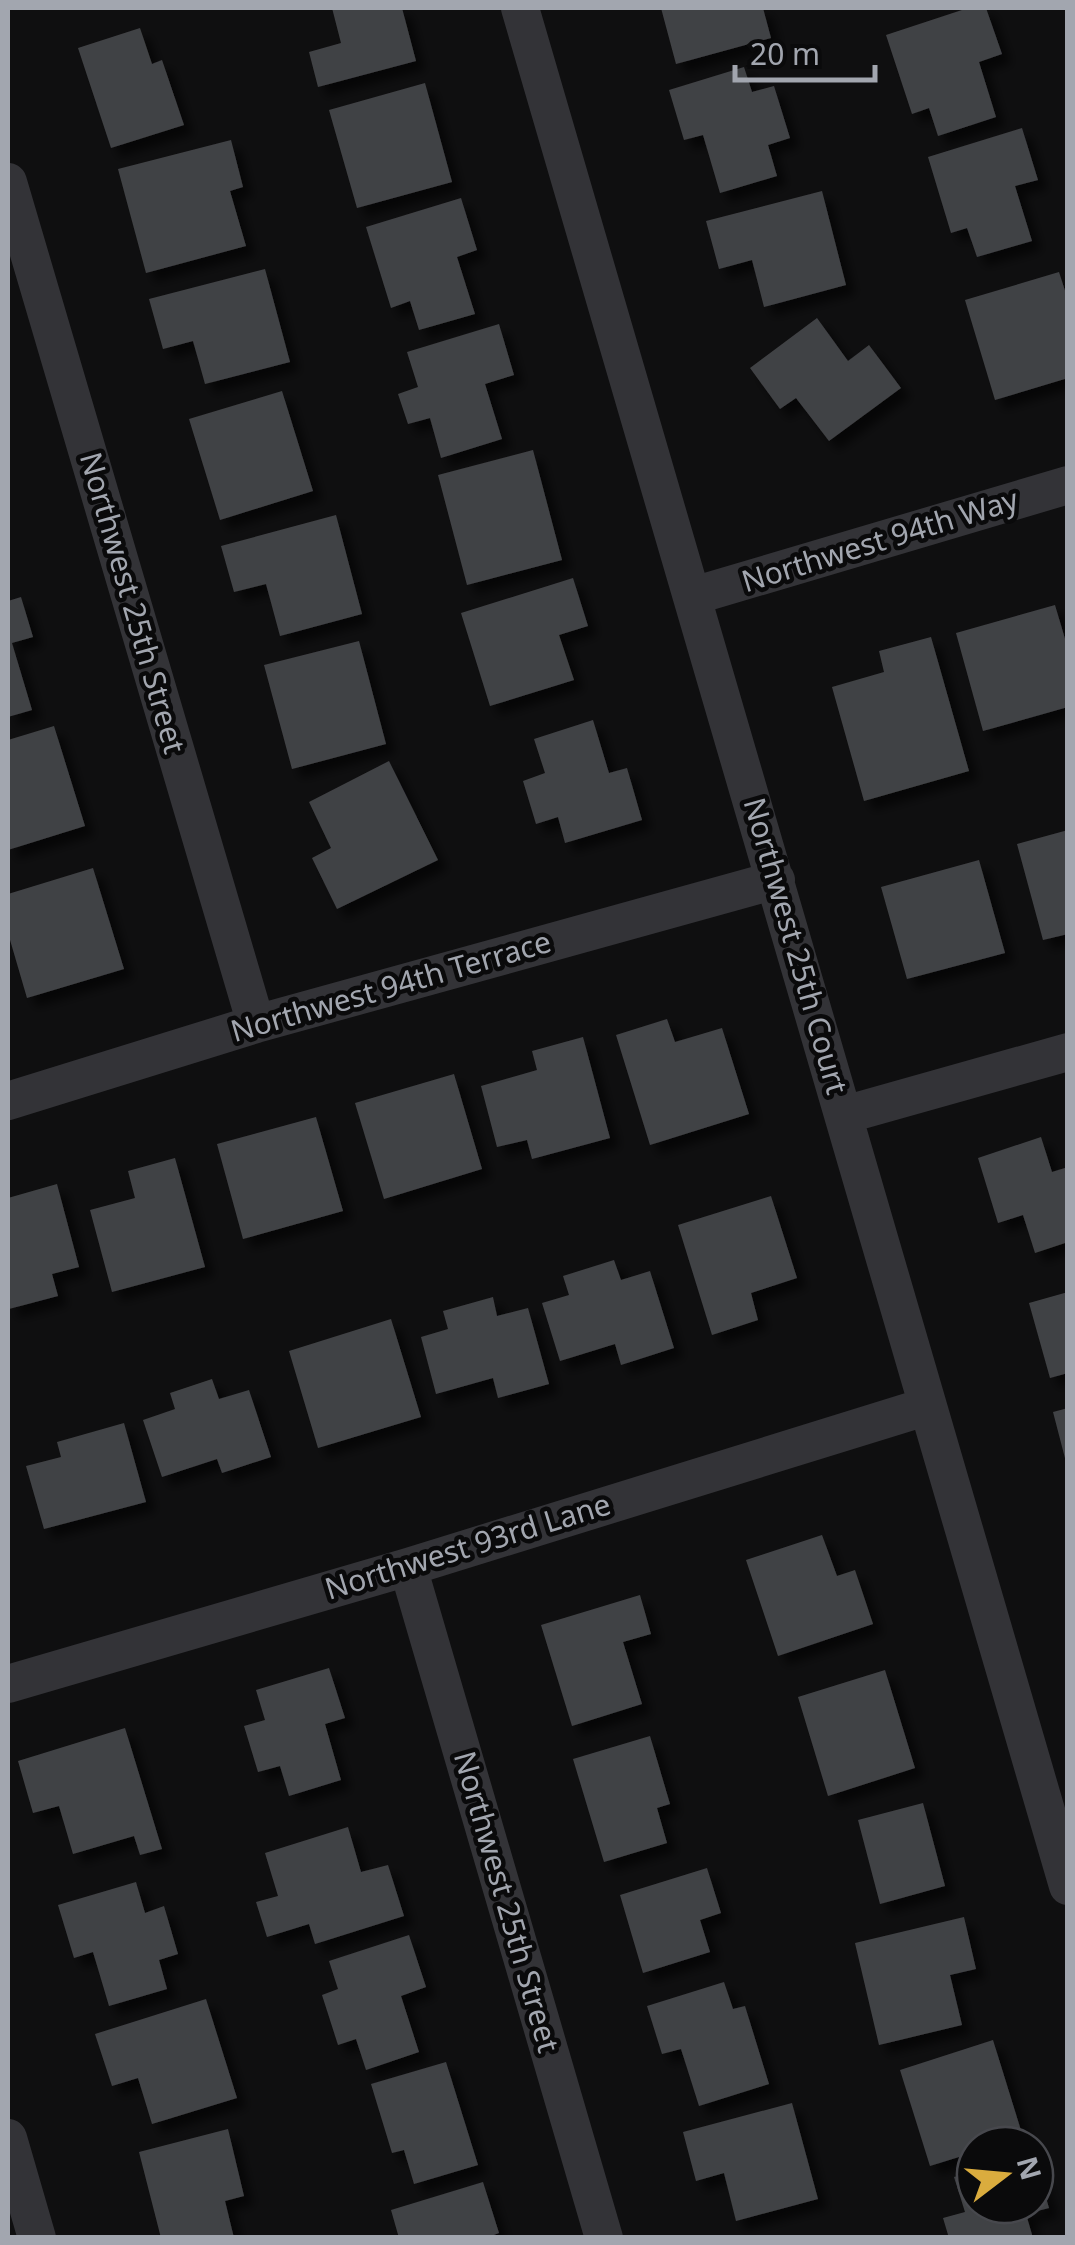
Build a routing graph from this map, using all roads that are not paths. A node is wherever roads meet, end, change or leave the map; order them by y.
1 (520, 8) edge
2 (8, 182) edge
3 (1068, 486) edge
4 (693, 596) junction
5 (776, 880) junction
6 (256, 1024) junction
7 (1068, 1052) edge
8 (8, 1102) edge
9 (844, 1114) junction
10 (928, 1406) junction
11 (408, 1567) junction
12 (8, 1684) edge
13 (1068, 1886) edge
14 (8, 2138) edge
15 (37, 2238) edge
16 (604, 2238) edge

1 - 4 street, Northwest 25th Court
2 - 6 street, Northwest 25th Street
3 - 4 street, Northwest 94th Way
4 - 5 street, Northwest 25th Court
5 - 6 street, Northwest 94th Terrace
5 - 9 street, Northwest 25th Court
6 - 8 street, Northwest 94th Terrace
7 - 9 street
9 - 10 street, Northwest 25th Court
10 - 11 street, Northwest 93rd Lane
10 - 13 street, Northwest 25th Court
11 - 12 street, Northwest 93rd Lane
11 - 16 street, Northwest 25th Street
14 - 15 street

